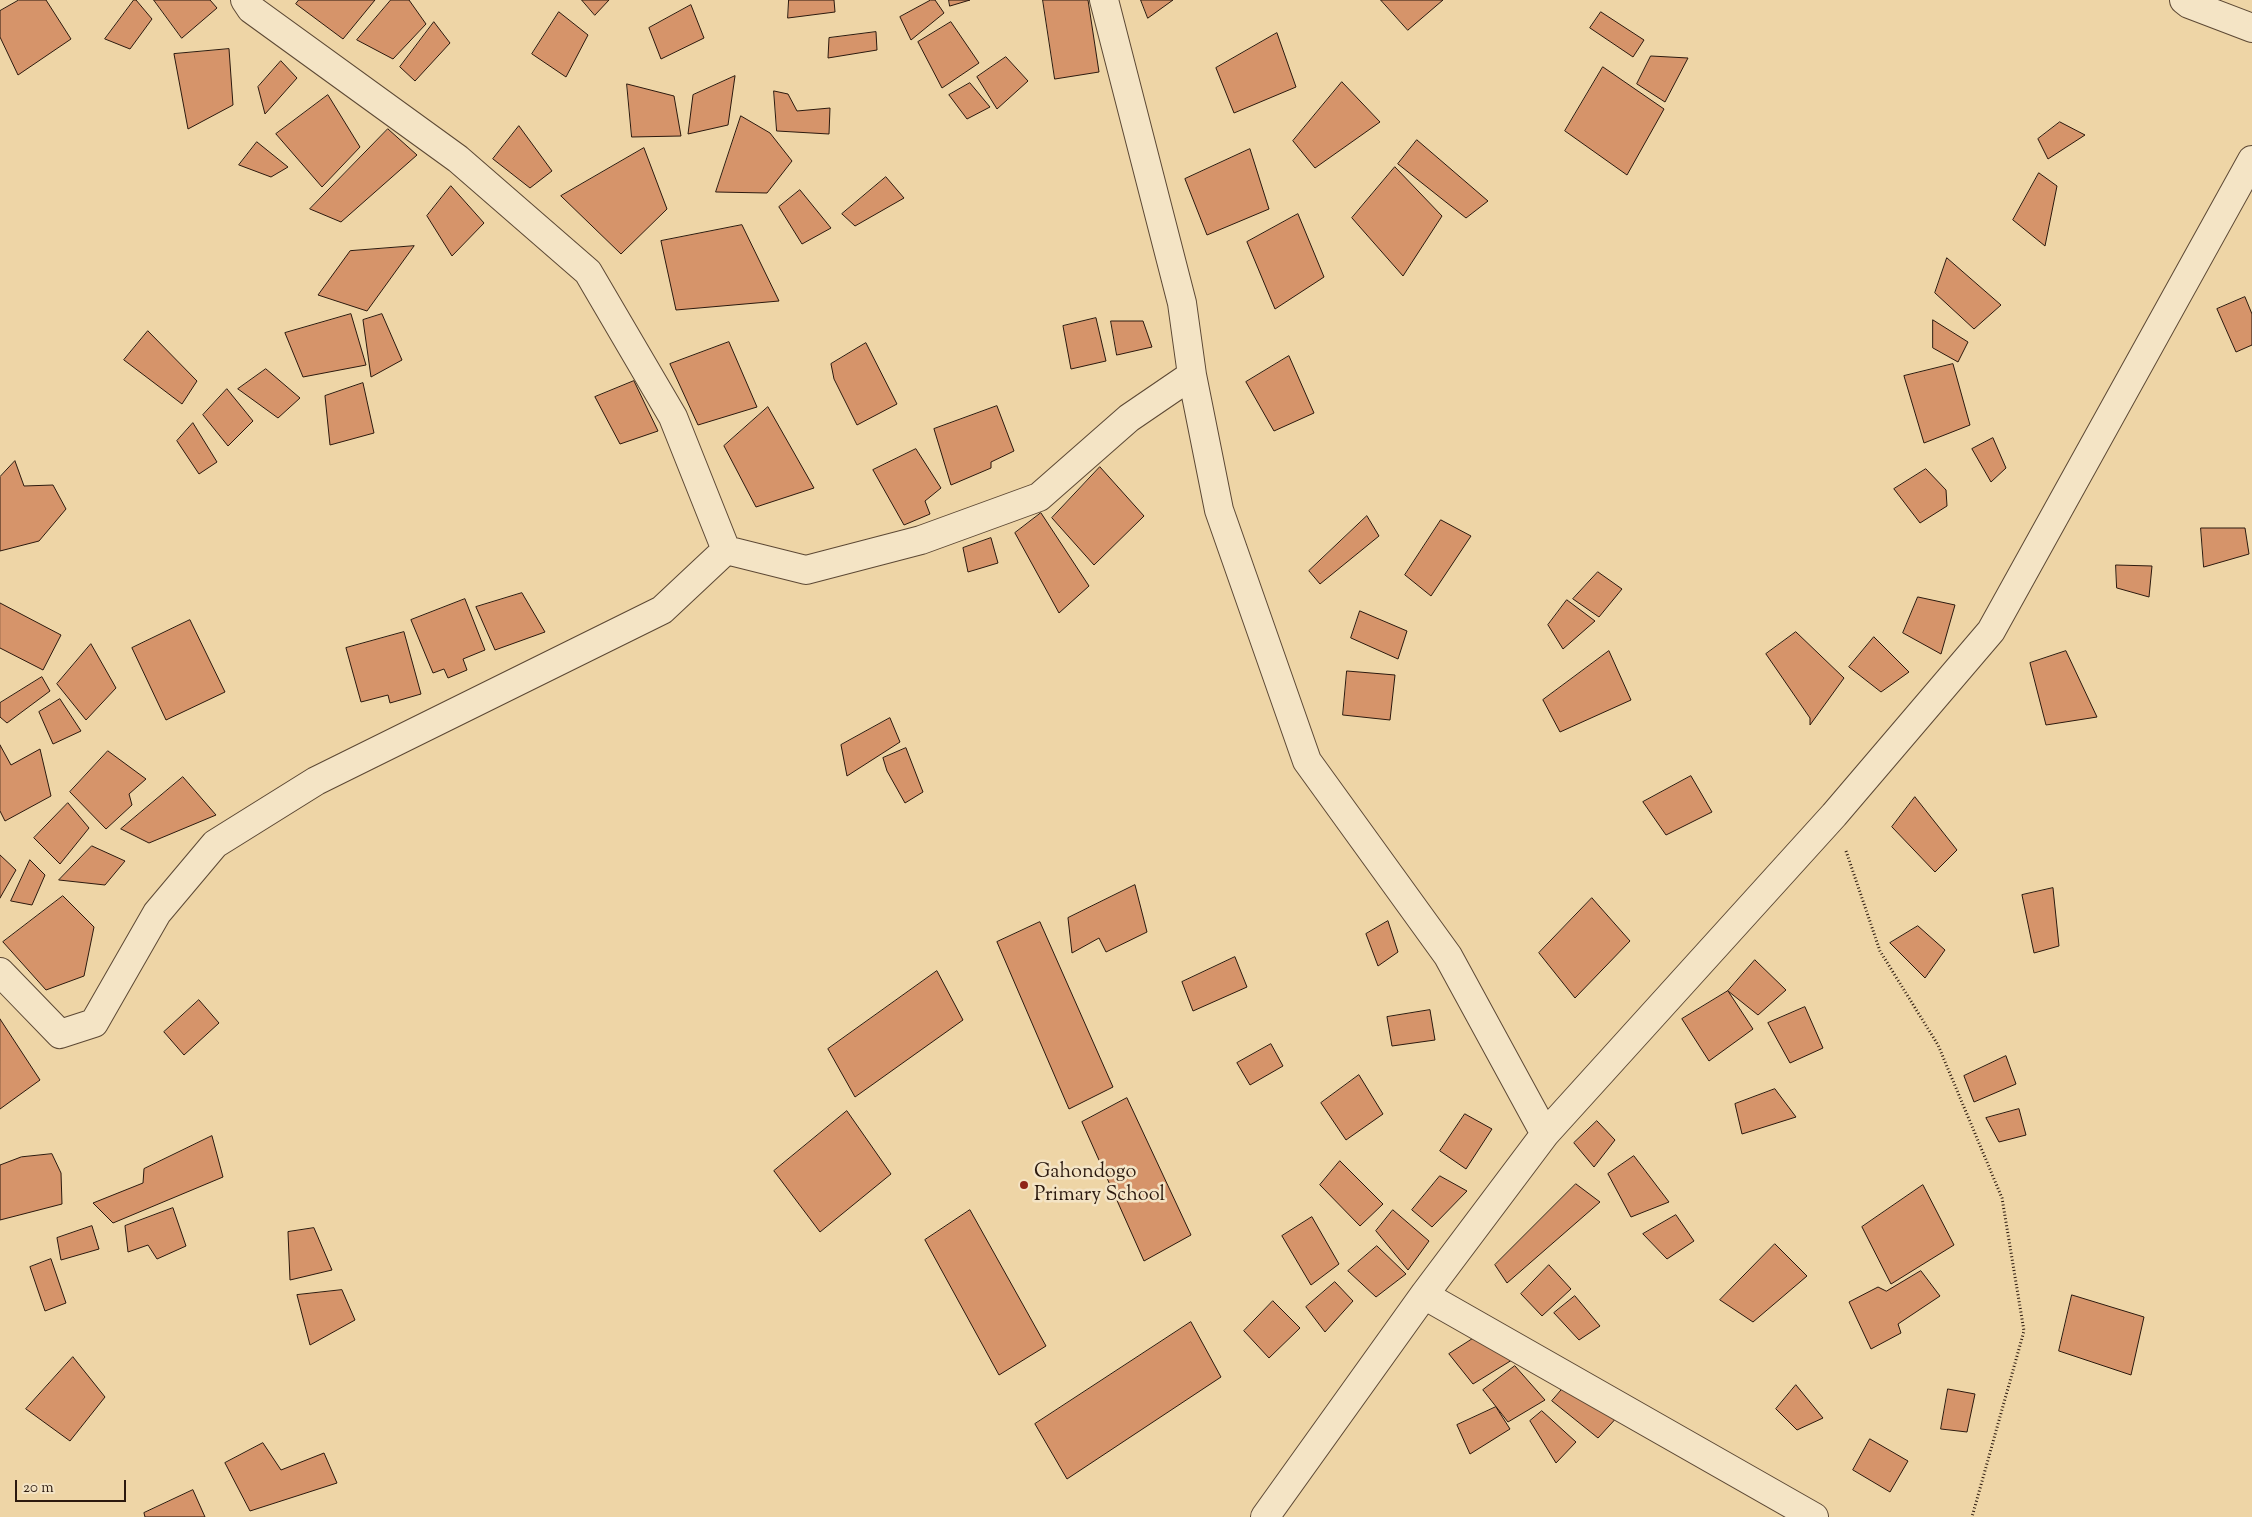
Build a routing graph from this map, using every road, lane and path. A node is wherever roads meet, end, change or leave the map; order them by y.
1 (245, 0) edge
2 (1104, 0) edge
3 (2184, 0) edge
4 (2252, 28) edge
5 (2252, 160) edge
6 (1192, 375) junction
7 (726, 550) junction
8 (1834, 815) junction
9 (0, 972) edge
10 (1545, 1134) junction
11 (1424, 1295) junction
12 (1264, 1517) edge
13 (1814, 1517) edge
14 (1972, 1517) edge

1 - 7 street
2 - 6 street
3 - 4 street
5 - 8 street
6 - 7 street
6 - 10 street
7 - 9 street
8 - 10 street
8 - 14 path
10 - 11 street
11 - 12 street
11 - 13 street

